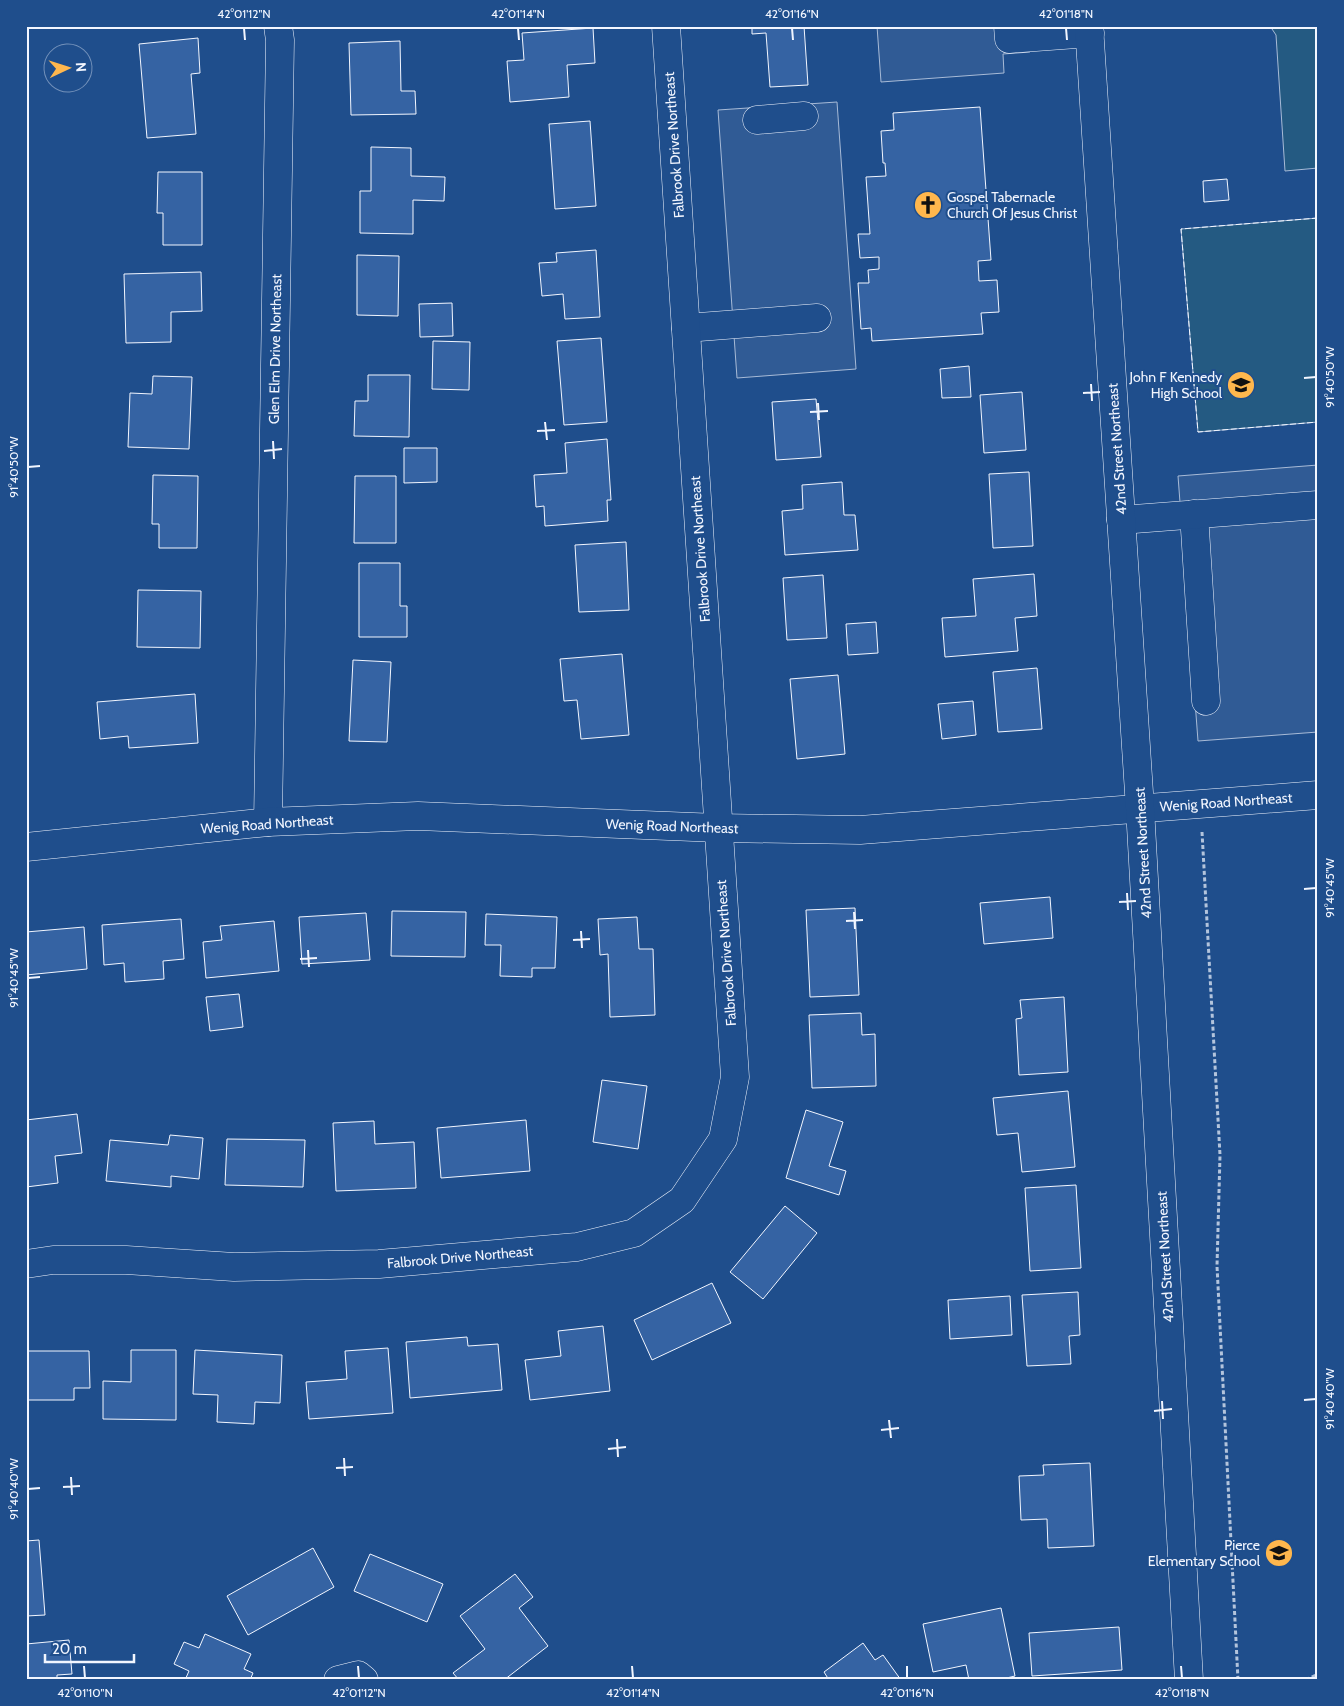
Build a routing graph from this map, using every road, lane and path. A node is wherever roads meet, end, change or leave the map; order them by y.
1 (278, 26) edge
2 (666, 26) edge
3 (1008, 26) edge
4 (1090, 30) edge
5 (804, 116) dead end
6 (757, 120) dead end
7 (817, 318) dead end
8 (686, 328) junction
9 (1318, 505) edge
10 (1194, 514) junction
11 (1122, 520) junction
12 (1206, 701) dead end
13 (1318, 795) edge
14 (1200, 804) junction
15 (1140, 808) junction
16 (268, 822) junction
17 (718, 828) junction
18 (26, 847) edge
19 (26, 1264) edge
20 (1318, 1674) edge
21 (338, 1680) edge
22 (364, 1680) edge
23 (1189, 1680) edge
24 (1238, 1680) edge
25 (1306, 1680) edge

1 - 16 street, Glen Elm Drive Northeast
2 - 8 street, Falbrook Drive Northeast
3 - 4 street
4 - 11 street, 42nd Street Northeast
5 - 6 street
7 - 8 street
8 - 17 street, Falbrook Drive Northeast
9 - 10 street
10 - 11 street
10 - 12 street
11 - 15 street, 42nd Street Northeast
13 - 14 street, Wenig Road Northeast
14 - 15 street, Wenig Road Northeast
14 - 24 path
15 - 17 street, Wenig Road Northeast
15 - 23 street, 42nd Street Northeast
16 - 17 street, Wenig Road Northeast
16 - 18 street, Wenig Road Northeast
17 - 19 street, Falbrook Drive Northeast
20 - 25 path
21 - 22 street

